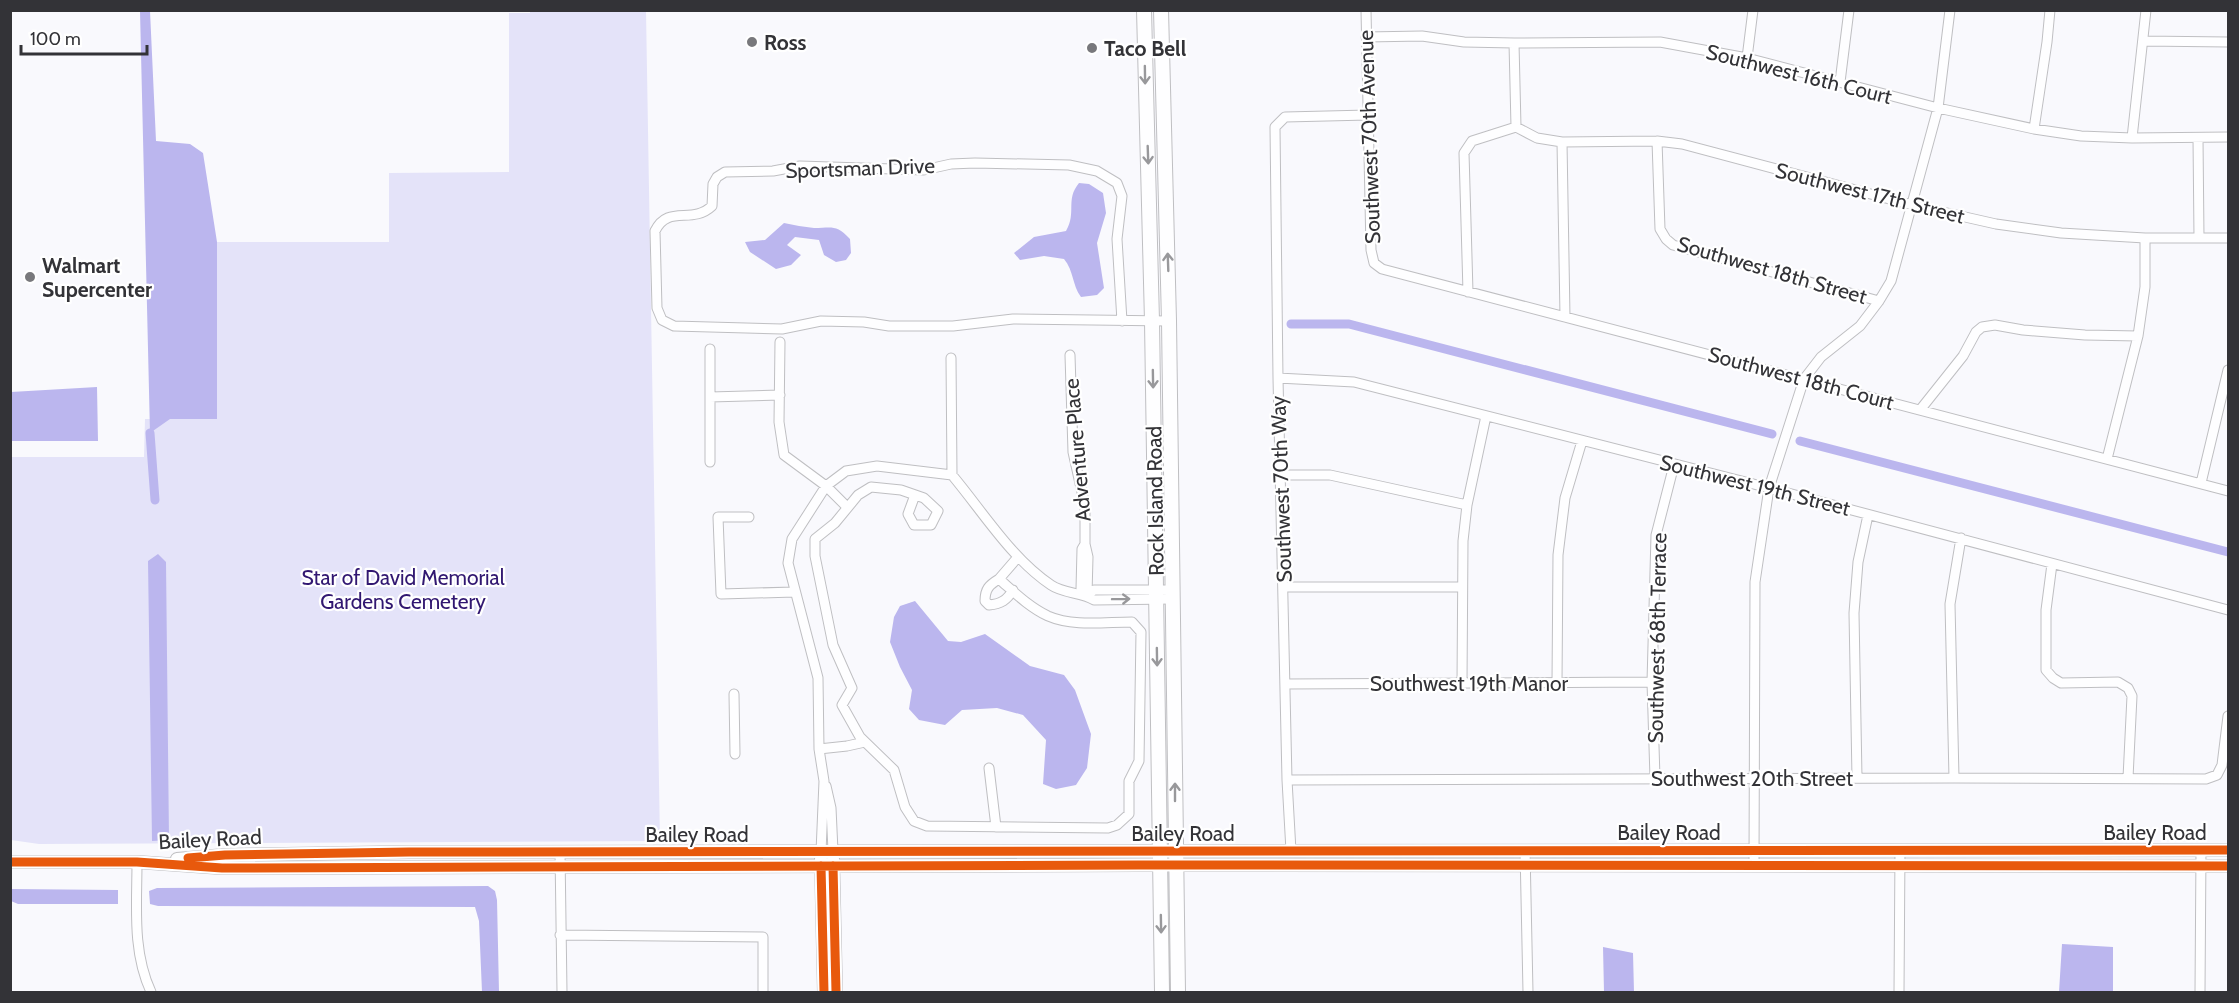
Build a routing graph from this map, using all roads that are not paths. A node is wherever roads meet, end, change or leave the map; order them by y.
1 (1144, 10) edge
2 (1161, 10) edge
3 (1366, 10) edge
4 (1753, 10) edge
5 (1849, 10) edge
6 (1950, 10) edge
7 (2050, 10) edge
8 (2146, 10) edge
9 (1366, 37) junction
10 (2144, 42) junction
11 (2229, 42) edge
12 (1514, 43) junction
13 (1747, 58) junction
14 (1840, 82) junction
15 (1938, 108) junction
16 (1368, 115) junction
17 (1516, 127) junction
18 (2034, 129) junction
19 (2132, 138) junction
20 (2198, 138) junction
21 (2229, 138) edge
22 (1658, 141) junction
23 (1562, 142) junction
24 (1912, 205) junction
25 (2145, 238) junction
26 (2199, 238) junction
27 (2229, 238) edge
28 (1374, 262) joint
29 (1468, 292) junction
30 (1879, 301) junction
31 (1565, 317) junction
32 (1122, 321) junction
33 (1152, 321) junction
34 (1169, 321) junction
35 (2138, 336) junction
36 (780, 342) dead end
37 (710, 349) dead end
38 (1070, 355) dead end
39 (951, 358) dead end
40 (2229, 370) edge
41 (1278, 378) junction
42 (1804, 379) junction
43 (780, 395) junction
44 (710, 397) junction
45 (1920, 410) junction
46 (1486, 416) junction
47 (1582, 441) junction
48 (2107, 459) junction
49 (710, 462) dead end
50 (1674, 465) junction
51 (952, 475) junction
52 (1280, 475) junction
53 (2200, 483) junction
54 (826, 486) junction
55 (1769, 488) junction
56 (2229, 490) edge
57 (915, 495) dead end
58 (1467, 505) junction
59 (847, 507) junction
60 (1868, 515) junction
61 (749, 517) dead end
62 (1961, 538) junction
63 (1018, 557) junction
64 (2052, 564) junction
65 (999, 579) junction
66 (1284, 587) junction
67 (1462, 588) junction
68 (1013, 590) junction
69 (794, 592) junction
70 (1156, 594) junction
71 (1173, 594) junction
72 (1084, 595) junction
73 (2229, 610) edge
74 (1557, 682) junction
75 (1652, 682) junction
76 (1462, 683) junction
77 (1286, 684) junction
78 (734, 694) dead end
79 (2229, 716) edge
80 (865, 742) junction
81 (819, 749) junction
82 (735, 754) dead end
83 (989, 768) dead end
84 (1655, 778) junction
85 (1754, 778) junction
86 (1857, 778) junction
87 (1954, 778) junction
88 (2128, 778) junction
89 (1287, 780) junction
90 (996, 827) junction
91 (1291, 850) junction
92 (1525, 850) junction
93 (1754, 850) junction
94 (1900, 850) junction
95 (2201, 850) junction
96 (2229, 850) edge
97 (827, 851) junction
98 (1160, 851) junction
99 (1175, 851) junction
100 (560, 852) junction
101 (10, 862) edge
102 (137, 862) junction
103 (827, 866) junction
104 (1160, 866) junction
105 (1176, 866) junction
106 (1525, 866) junction
107 (1754, 866) junction
108 (1900, 866) junction
109 (2201, 866) junction
110 (2229, 866) edge
111 (560, 867) junction
112 (560, 935) junction
113 (151, 993) edge
114 (562, 993) edge
115 (763, 993) edge
116 (824, 993) edge
117 (836, 993) edge
118 (1162, 993) edge
119 (1178, 993) edge
120 (1528, 993) edge
121 (1899, 993) edge
122 (2200, 993) edge

1 -> 33 main road, Rock Island Road
34 -> 2 main road, Rock Island Road
3 - 9 street, Southwest 70th Avenue
4 - 13 street
5 - 14 street
6 - 15 street
7 - 18 street
8 - 10 street
9 - 12 street, Southwest 16th Court
9 - 16 street, Southwest 70th Avenue
10 - 11 street
10 - 19 street
12 - 13 street, Southwest 16th Court
12 - 17 street
13 - 14 street, Southwest 16th Court
14 - 15 street, Southwest 16th Court
15 - 18 street, Southwest 16th Court
15 - 24 street
16 - 28 street, Southwest 70th Avenue
16 - 41 street, Southwest 70th Way
17 - 23 street, Southwest 17th Street
17 - 29 street
18 - 19 street, Southwest 16th Court
19 - 20 street, Southwest 16th Court
20 - 21 street, Southwest 16th Court
20 - 26 street
22 - 23 street, Southwest 17th Street
22 - 24 street, Southwest 17th Street
22 - 30 street, Southwest 18th Street
23 - 31 street
24 - 25 street, Southwest 17th Street
24 - 30 street
25 - 26 street, Southwest 17th Street
25 - 35 street
26 - 27 street, Southwest 17th Street
28 - 29 street, Southwest 18th Court
29 - 31 street, Southwest 18th Court
30 - 42 street
31 - 42 street, Southwest 18th Court
32 - 32 street, Sportsman Drive
32 - 33 street, Sportsman Drive
33 - 34 street, Sportsman Drive
33 -> 70 main road, Rock Island Road
34 - 71 main road, Rock Island Road
35 - 45 street
35 - 48 street
36 - 43 street
37 - 44 street
38 - 72 street, Adventure Place
39 - 51 street
40 - 53 street
41 - 46 street, Southwest 19th Street
41 - 52 street, Southwest 70th Way
42 - 45 street, Southwest 18th Court
42 - 55 street
43 - 44 street
43 - 54 street
44 - 49 street
45 - 48 street, Southwest 18th Court
46 - 47 street, Southwest 19th Street
46 - 58 street
47 - 50 street, Southwest 19th Street
47 - 74 street
48 - 53 street, Southwest 18th Court
50 - 55 street, Southwest 19th Street
50 - 75 street, Southwest 68th Terrace
51 - 54 street
51 - 63 street
52 - 58 street
52 - 66 street, Southwest 70th Way
53 - 56 street, Southwest 18th Court
54 - 59 street
54 - 69 street
55 - 60 street, Southwest 19th Street
55 - 85 street
57 - 59 street
58 - 67 street
59 - 80 street
60 - 62 street, Southwest 19th Street
60 - 86 street
61 - 69 street
62 - 64 street, Southwest 19th Street
62 - 87 street
63 - 65 street
63 - 72 street
64 - 73 street, Southwest 19th Street
64 - 88 street
65 - 68 street
65 - 68 street
66 - 67 street
66 - 77 street, Southwest 70th Way
67 - 76 street
68 - 90 street
69 - 81 street
70 - 71 street
70 - 72 street
70 -> 98 main road, Rock Island Road
99 -> 71 main road, Rock Island Road
74 - 75 street, Southwest 19th Manor
74 - 76 street, Southwest 19th Manor
75 - 84 street, Southwest 68th Terrace
76 - 77 street, Southwest 19th Manor
77 - 89 street, Southwest 70th Way
78 - 82 street
79 - 88 street, Southwest 20th Street
80 - 81 street
80 - 90 street
81 - 97 street
83 - 90 street
84 - 85 street, Southwest 20th Street
84 - 89 street, Southwest 20th Street
85 - 86 street, Southwest 20th Street
85 - 93 street
86 - 87 street, Southwest 20th Street
87 - 88 street, Southwest 20th Street
89 - 91 street, Southwest 70th Way
91 - 92 street, Bailey Road
91 - 99 street, Bailey Road
92 - 93 street, Bailey Road
92 - 106 street
93 - 94 street, Bailey Road
93 - 107 street
94 - 95 street, Bailey Road
94 - 108 street
95 - 96 street, Bailey Road
95 - 109 street
97 - 98 street, Bailey Road
97 - 100 street, Bailey Road
97 - 103 street
98 - 99 street, Bailey Road
98 - 104 main road, Rock Island Road
99 - 105 main road, Rock Island Road
100 - 102 street, Bailey Road
100 - 111 street
101 - 102 street, Bailey Road
102 - 111 street, Bailey Road
102 - 113 street
103 - 104 street, Bailey Road
103 - 111 street, Bailey Road
103 - 116 street
103 - 117 street
104 - 105 street, Bailey Road
104 -> 118 main road, Rock Island Road
105 - 106 street, Bailey Road
105 - 119 main road, Rock Island Road
106 - 107 street, Bailey Road
106 - 120 street
107 - 108 street, Bailey Road
108 - 109 street, Bailey Road
108 - 121 street
109 - 110 street, Bailey Road
109 - 122 street
111 - 112 street
112 - 114 street
112 - 115 street

